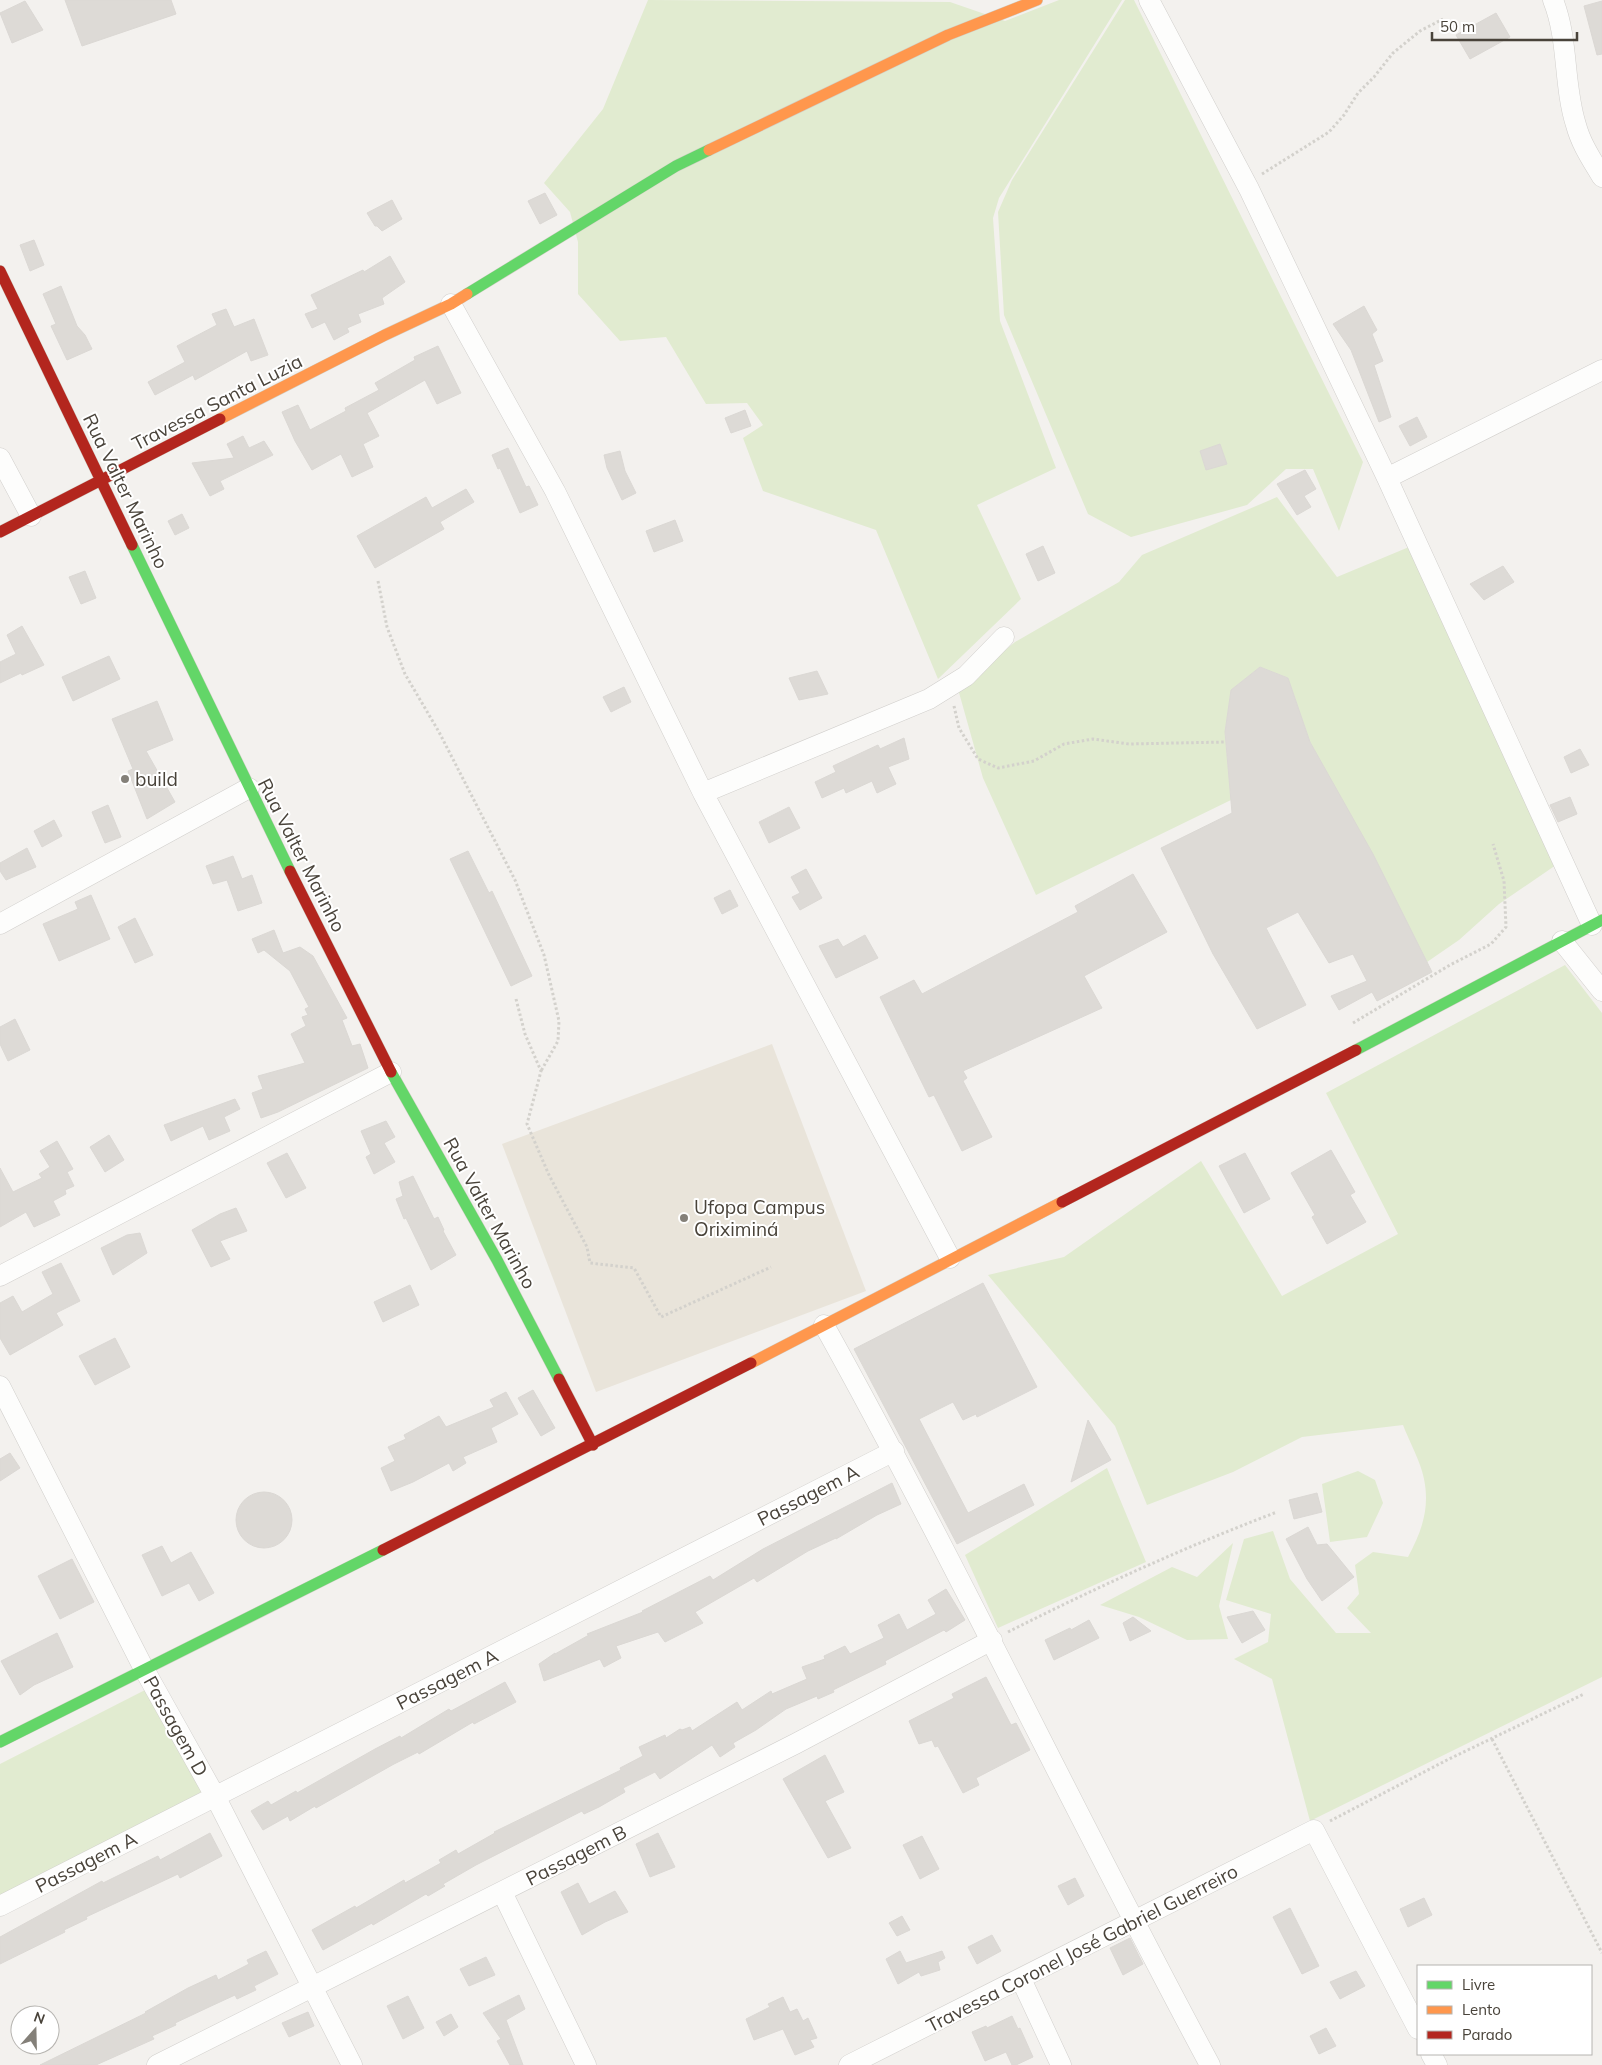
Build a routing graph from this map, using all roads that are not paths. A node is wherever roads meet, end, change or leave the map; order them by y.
1 (1037, 0) edge
2 (1149, 0) edge
3 (1553, 0) edge
4 (1602, 177) edge
5 (0, 271) edge
6 (451, 304) junction
7 (1602, 370) edge
8 (0, 458) edge
9 (1387, 478) junction
10 (101, 480) junction
11 (31, 516) junction
12 (0, 532) edge
13 (1004, 637) dead end
14 (249, 788) junction
15 (703, 793) junction
16 (1597, 922) edge
17 (0, 924) edge
18 (1562, 941) junction
19 (1602, 991) edge
20 (391, 1072) junction
21 (950, 1258) junction
22 (0, 1276) edge
23 (824, 1324) junction
24 (0, 1386) edge
25 (593, 1445) junction
26 (894, 1451) junction
27 (992, 1640) junction
28 (144, 1669) junction
29 (0, 1742) edge
30 (216, 1796) junction
31 (502, 1892) junction
32 (0, 1906) edge
33 (1133, 1922) junction
34 (1021, 1979) junction
35 (311, 1987) junction
36 (1417, 2027) edge
37 (157, 2065) edge
38 (352, 2065) edge
39 (586, 2065) edge
40 (849, 2065) edge
41 (1061, 2065) edge
42 (1210, 2065) edge

1 - 6 street, Travessa Santa Luzia
2 - 9 street
3 - 4 street
5 - 10 street, Rua Valter Marinho
6 - 10 street, Travessa Santa Luzia
6 - 15 street
7 - 9 street
8 - 11 street
9 - 16 street
10 - 11 street, Travessa Santa Luzia
10 - 14 street, Rua Valter Marinho
11 - 12 street, Travessa Santa Luzia
13 - 15 street
14 - 17 street
14 - 20 street, Rua Valter Marinho
15 - 21 street
16 - 18 street
18 - 19 street
18 - 21 street
20 - 22 street
20 - 25 street, Rua Valter Marinho
21 - 23 street
23 - 25 street
23 - 26 street
24 - 28 street, Passagem D
25 - 28 street
26 - 27 street
26 - 30 street, Passagem A
27 - 31 street, Passagem B
27 - 33 street
28 - 29 street
28 - 30 street, Passagem D
30 - 32 street, Passagem A
30 - 35 street, Passagem D
31 - 35 street, Passagem B
31 - 39 street
33 - 34 street, Travessa Coronel José Gabriel Guerreiro
33 - 36 street, Travessa Coronel José Gabriel Guerreiro
33 - 42 street
34 - 40 street, Travessa Coronel José Gabriel Guerreiro
34 - 41 street
35 - 37 street, Passagem B
35 - 38 street, Passagem D

